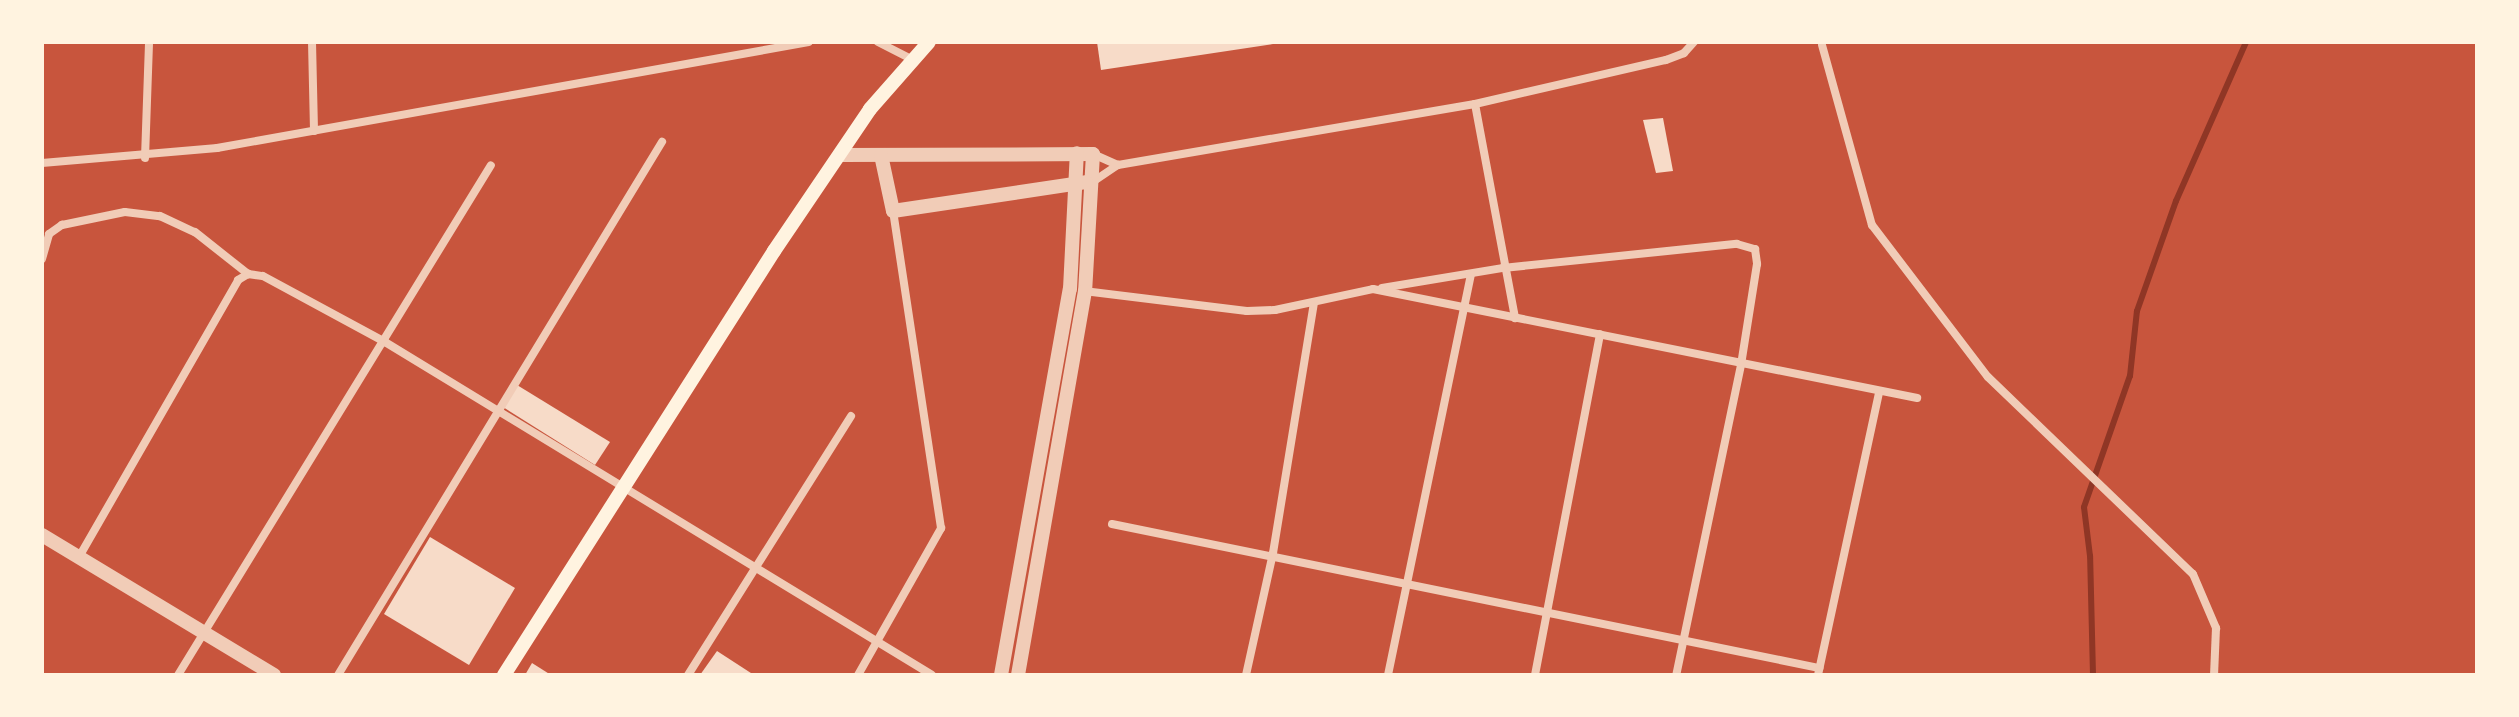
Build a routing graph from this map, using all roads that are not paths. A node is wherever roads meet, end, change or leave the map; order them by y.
1 (149, 42) edge
2 (312, 42) edge
3 (809, 42) edge
4 (878, 42) edge
5 (929, 42) edge
6 (1694, 42) edge
7 (1822, 45) dead end
8 (913, 60) junction
9 (1475, 104) junction
10 (314, 131) junction
11 (662, 142) dead end
12 (1077, 153) junction
13 (1093, 154) junction
14 (840, 155) junction
15 (881, 155) junction
16 (145, 158) junction
17 (42, 163) edge
18 (491, 165) dead end
19 (1118, 165) junction
20 (1086, 182) junction
21 (893, 211) junction
22 (42, 259) edge
23 (1503, 268) junction
24 (248, 274) junction
25 (1471, 275) junction
26 (1373, 289) junction
27 (1077, 290) junction
28 (1314, 303) junction
29 (1465, 307) junction
30 (1515, 318) junction
31 (1600, 334) junction
32 (385, 342) junction
33 (1741, 365) junction
34 (1879, 392) junction
35 (1917, 398) dead end
36 (499, 411) junction
37 (851, 416) dead end
38 (626, 488) junction
39 (1112, 524) dead end
40 (1035, 532) junction
41 (42, 535) edge
42 (1273, 553) junction
43 (79, 557) junction
44 (759, 568) junction
45 (1405, 582) junction
46 (1549, 610) junction
47 (203, 631) junction
48 (1684, 638) junction
49 (879, 641) junction
50 (918, 671) edge
51 (1819, 672) edge
52 (178, 675) edge
53 (274, 675) edge
54 (338, 675) edge
55 (504, 675) edge
56 (688, 675) edge
57 (858, 675) edge
58 (932, 675) edge
59 (1001, 675) edge
60 (1018, 675) edge
61 (1246, 675) edge
62 (1388, 675) edge
63 (1535, 675) edge
64 (1676, 675) edge
65 (2214, 675) edge

1 - 16 street
2 - 10 street
3 - 10 street
4 - 8 street
5 - 8 main road
6 - 9 street
7 - 65 street
8 - 14 main road
9 - 19 street
9 - 23 street
10 - 16 street
11 - 36 street
12 - 13 street
12 - 15 street
12 - 20 street
13 - 19 street
13 - 20 street
14 - 15 street
14 - 38 main road
15 - 21 street
16 - 17 street
18 - 32 street
19 - 20 street
20 - 21 street
20 - 27 street
21 - 49 street
22 - 24 street
23 - 25 street
23 - 30 street
23 - 33 street
24 - 32 street
24 - 43 street
25 - 26 street
25 - 29 street
26 - 28 street
26 - 29 street
27 - 28 street
27 - 40 street
28 - 42 street
29 - 30 street
29 - 45 street
30 - 31 street
31 - 33 street
31 - 46 street
32 - 36 street
32 - 47 street
33 - 34 street
33 - 48 street
34 - 35 street
34 - 51 street
36 - 38 street
36 - 54 street
37 - 44 street
38 - 44 street
38 - 55 main road
39 - 42 street
40 - 59 street
40 - 60 street
41 - 43 street
42 - 45 street
42 - 61 street
43 - 47 street
44 - 49 street
44 - 56 street
45 - 46 street
45 - 62 street
46 - 48 street
46 - 63 street
47 - 52 street
47 - 53 street
48 - 51 street
48 - 64 street
49 - 50 street
49 - 57 street
50 - 58 street

